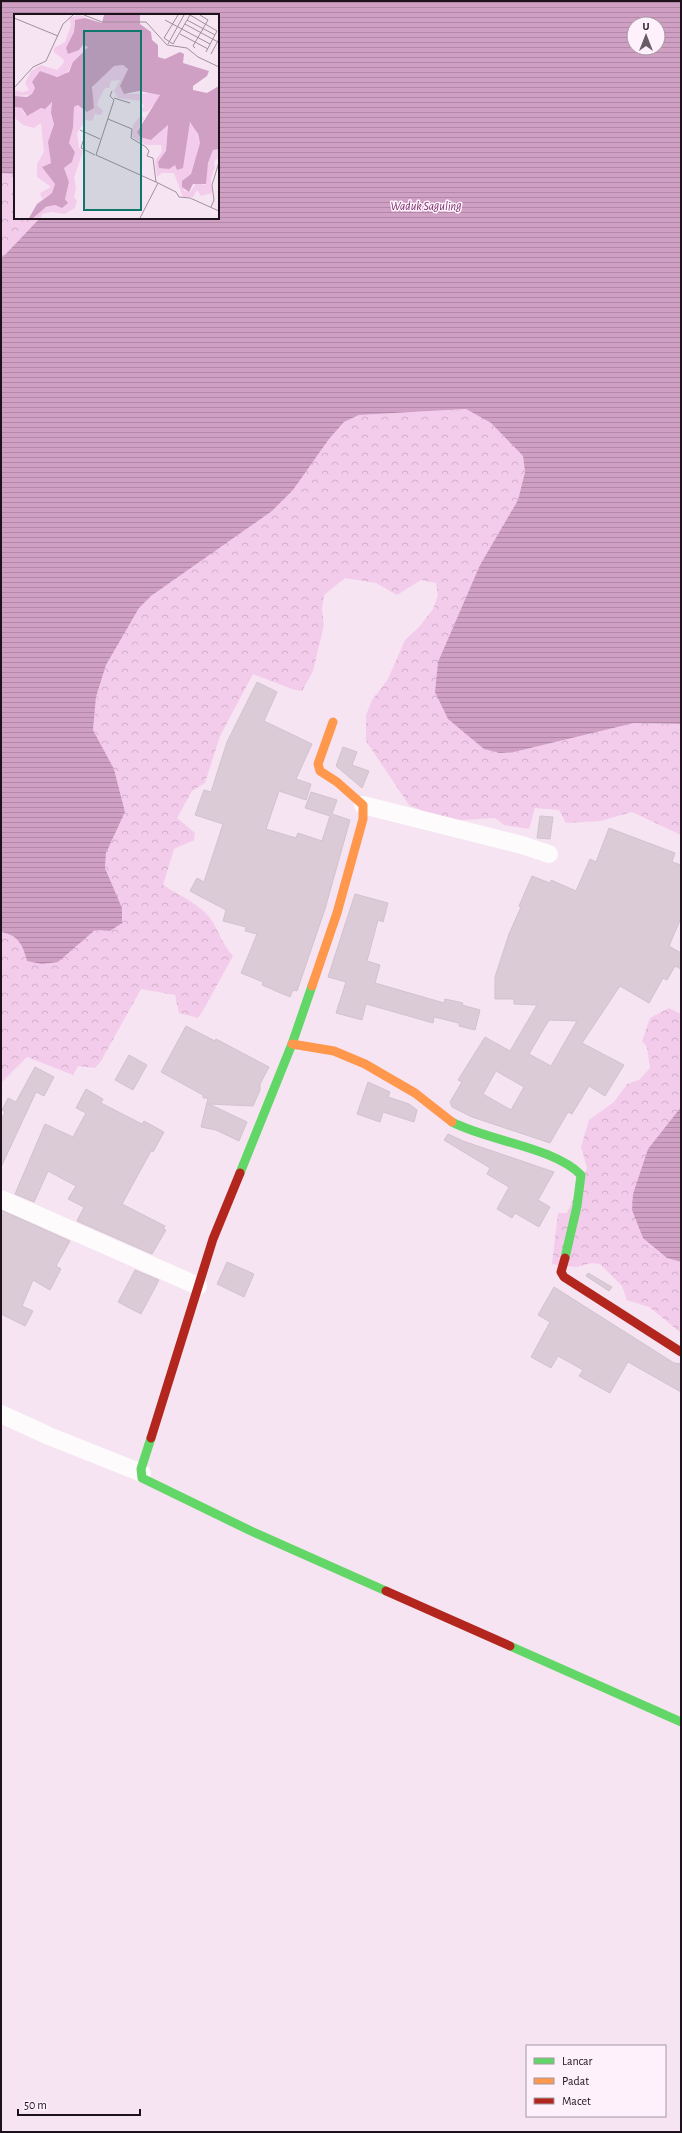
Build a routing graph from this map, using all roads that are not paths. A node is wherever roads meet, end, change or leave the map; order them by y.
1 (333, 722) dead end
2 (363, 805) junction
3 (549, 854) dead end
4 (292, 1044) junction
5 (1, 1199) edge
6 (198, 1286) junction
7 (681, 1352) edge
8 (1, 1414) edge
9 (142, 1473) junction
10 (681, 1722) edge

1 - 2 street
2 - 3 street
2 - 4 street
4 - 6 street
4 - 7 street
5 - 6 street
6 - 9 street
8 - 9 street
9 - 10 street

